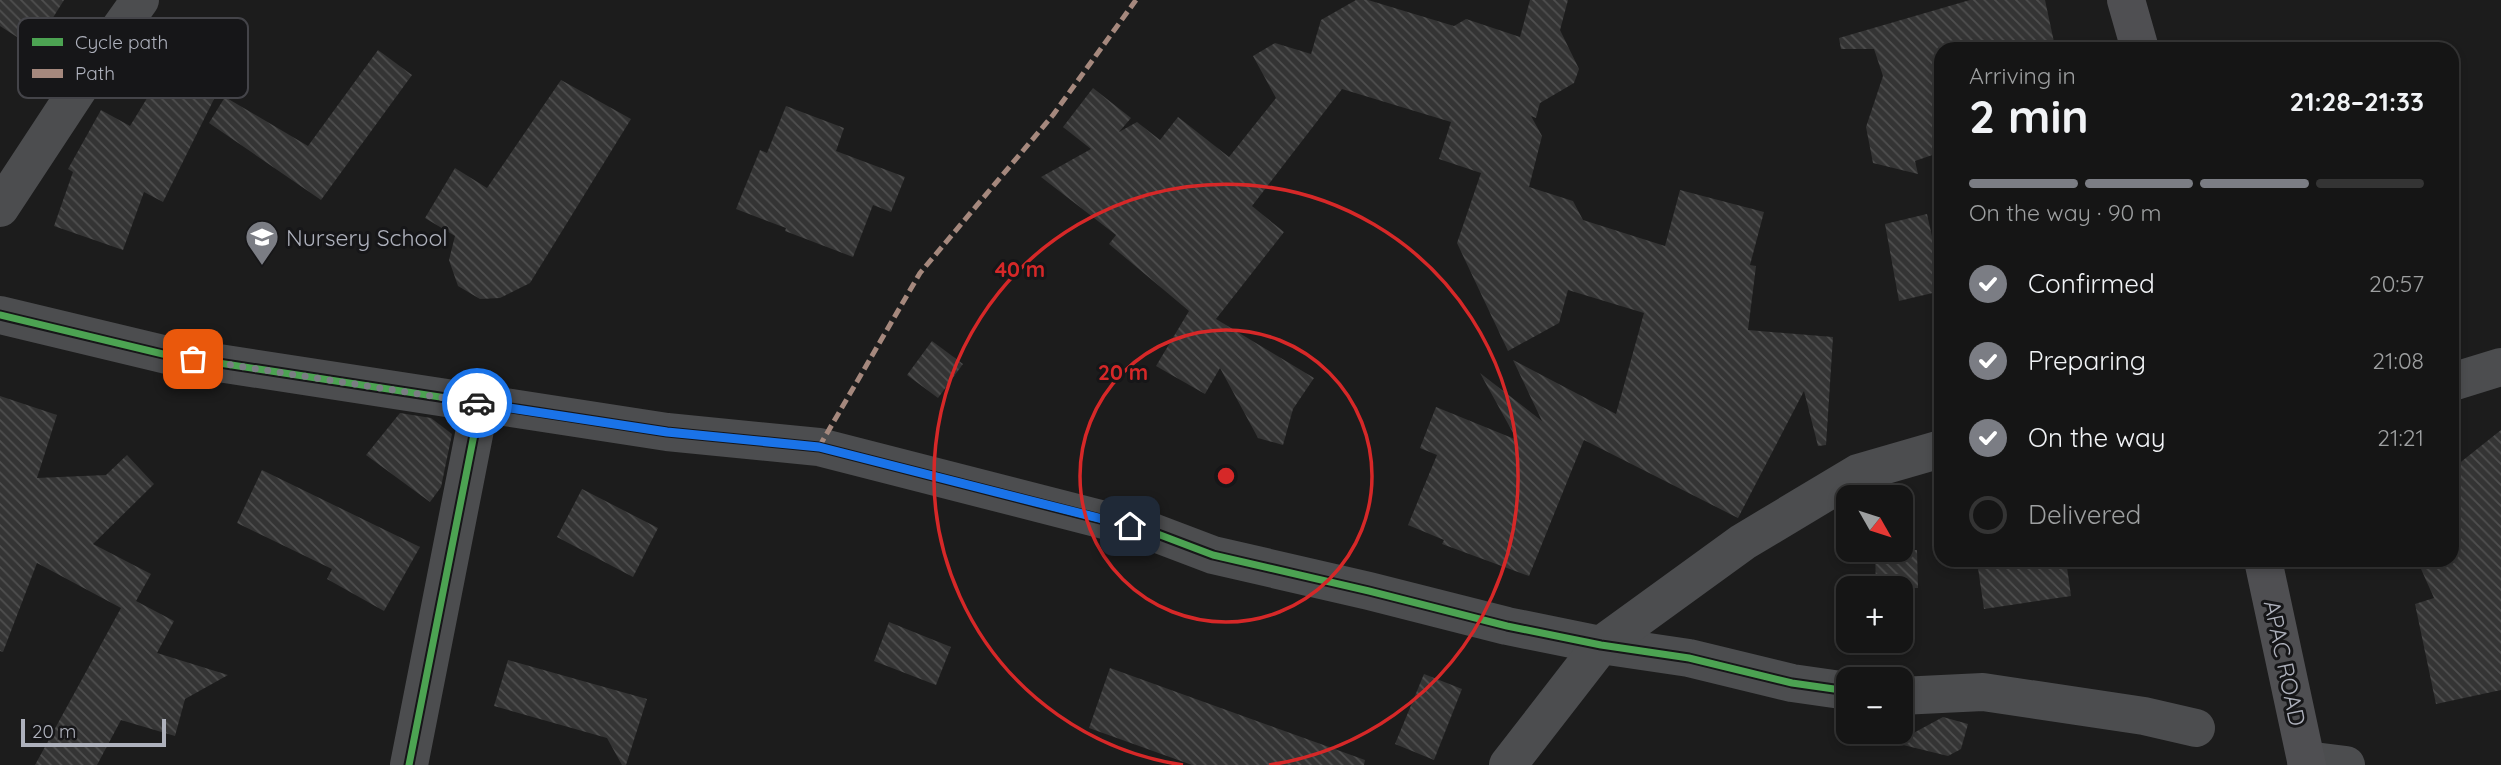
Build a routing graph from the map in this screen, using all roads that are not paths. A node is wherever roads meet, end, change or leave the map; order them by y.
1 (140, 0) edge
2 (2126, 0) edge
3 (127, 18) edge
4 (2138, 42) edge
5 (72, 98) edge
6 (0, 208) edge
7 (0, 315) edge
8 (2501, 367) edge
9 (2459, 380) edge
10 (480, 404) junction
11 (1934, 451) edge
12 (2265, 567) edge
13 (1601, 645) junction
14 (1836, 689) edge
15 (1913, 695) edge
16 (2196, 728) dead end
17 (2307, 762) edge
18 (409, 765) edge
19 (1508, 765) edge
20 (2346, 765) edge

1 - 3 street
2 - 4 main road
5 - 6 street
7 - 10 street
8 - 9 street
10 - 13 street
10 - 18 street
11 - 13 street
12 - 17 main road, APAC ROAD
13 - 14 street
13 - 19 street
15 - 16 street
17 - 20 street

